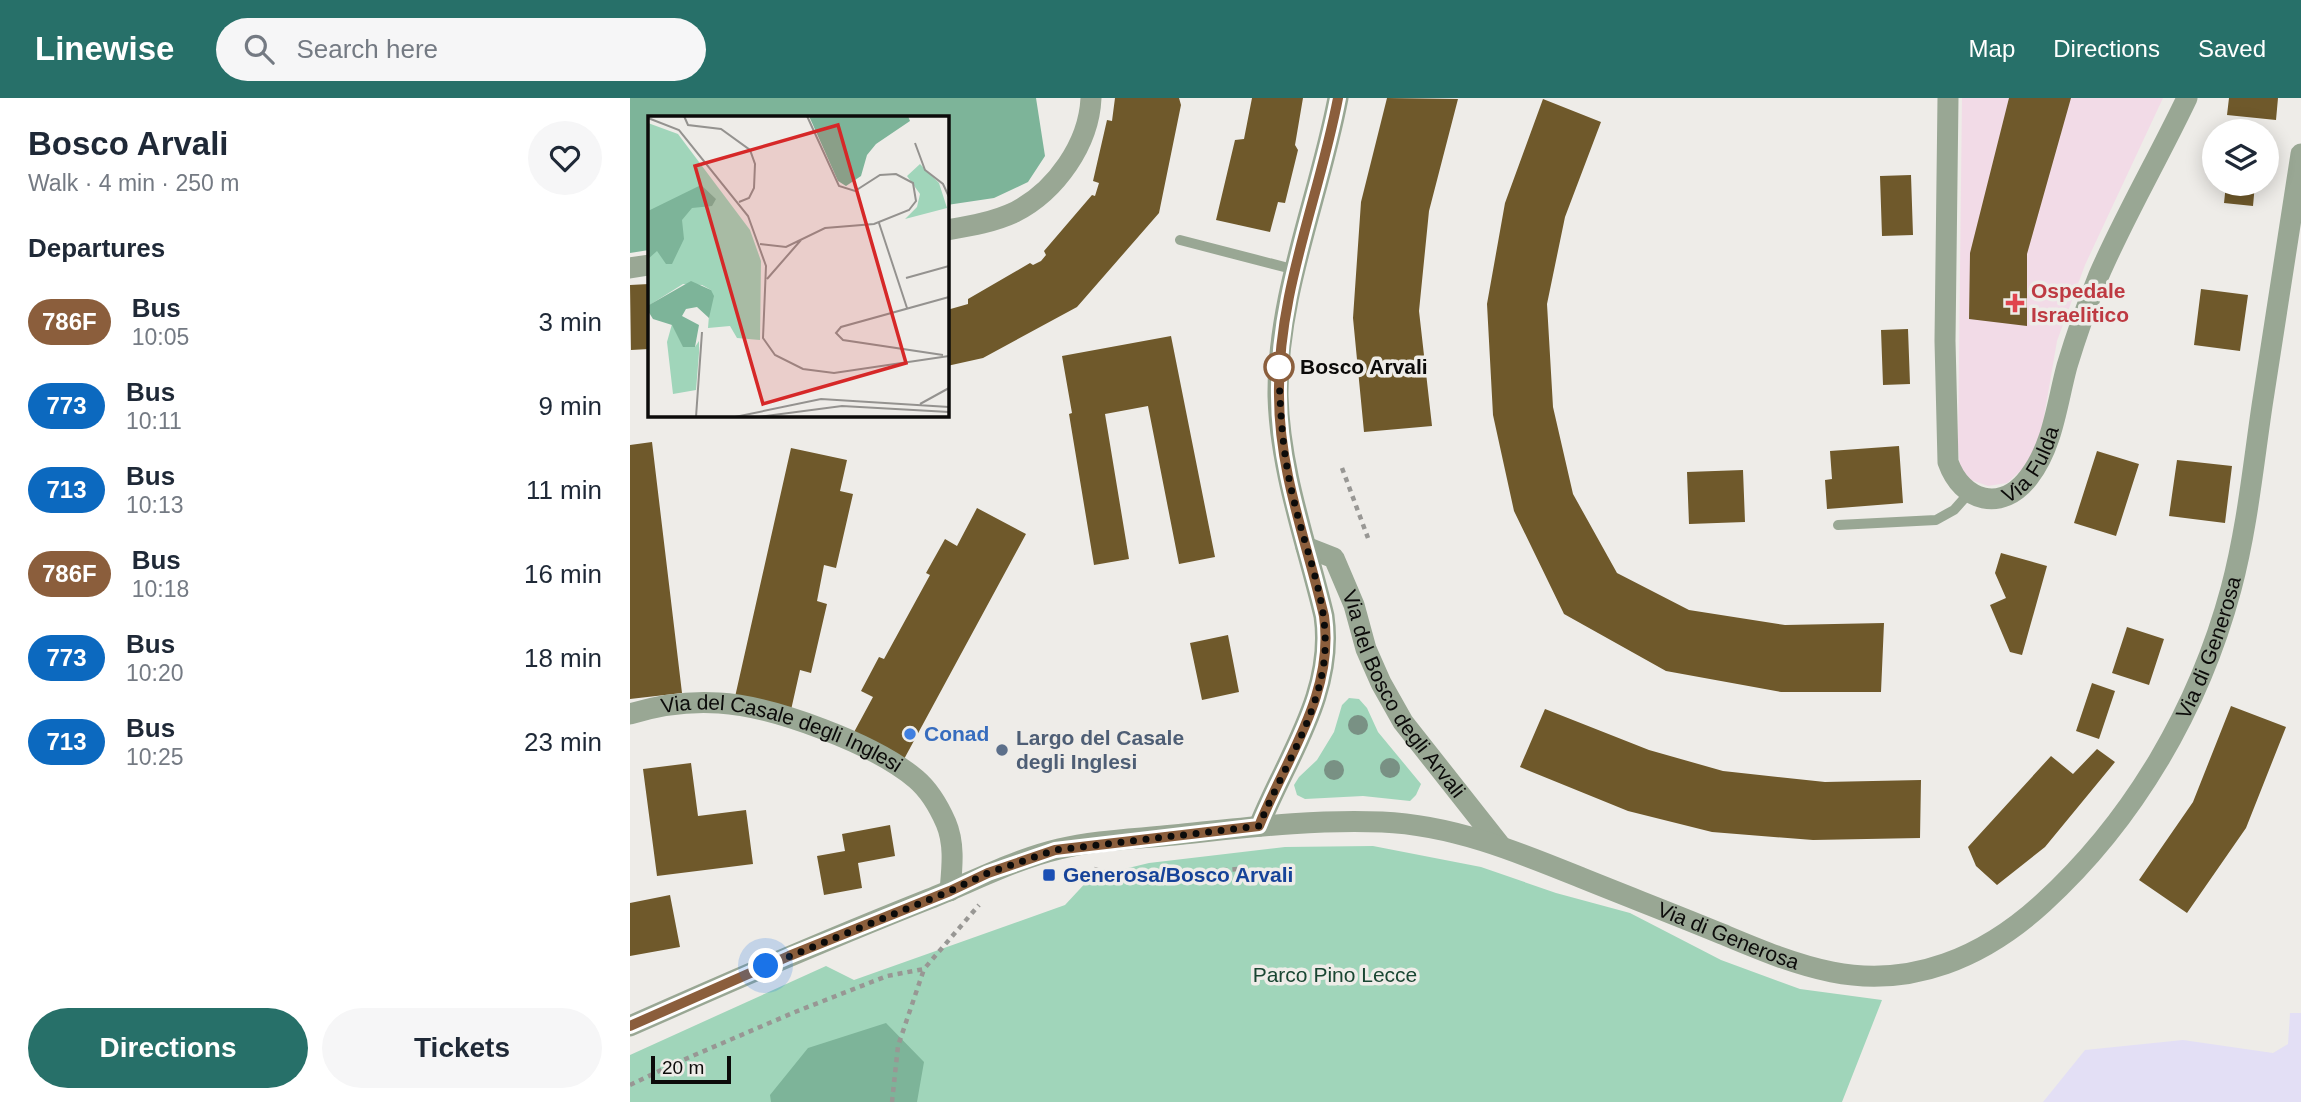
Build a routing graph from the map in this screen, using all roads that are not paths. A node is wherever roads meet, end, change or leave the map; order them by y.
1 (1091, 98) edge
2 (1338, 98) edge
3 (1948, 98) edge
4 (2187, 98) edge
5 (2301, 153) edge
6 (948, 230) edge
7 (1180, 240) dead end
8 (648, 265) edge
9 (630, 268) edge
10 (1296, 270) junction
11 (1969, 492) junction
12 (1838, 525) dead end
13 (1306, 547) junction
14 (630, 714) edge
15 (1259, 826) junction
16 (1500, 845) junction
17 (950, 891) junction
18 (630, 1026) edge

1 - 6 street
2 - 10 street, Via del Bosco degli Arvali
3 - 11 street, Via Fulda
4 - 11 street, Via Fulda
5 - 16 street, Via di Generosa
7 - 10 lane
8 - 9 street
10 - 13 street, Via del Bosco degli Arvali
11 - 12 lane
13 - 15 street, Via del Bosco degli Arvali
13 - 16 street, Via del Bosco degli Arvali
14 - 17 street, Via del Casale degli Inglesi
15 - 16 street, Via di Generosa
15 - 17 street, Via di Generosa
17 - 18 street, Via di Generosa

